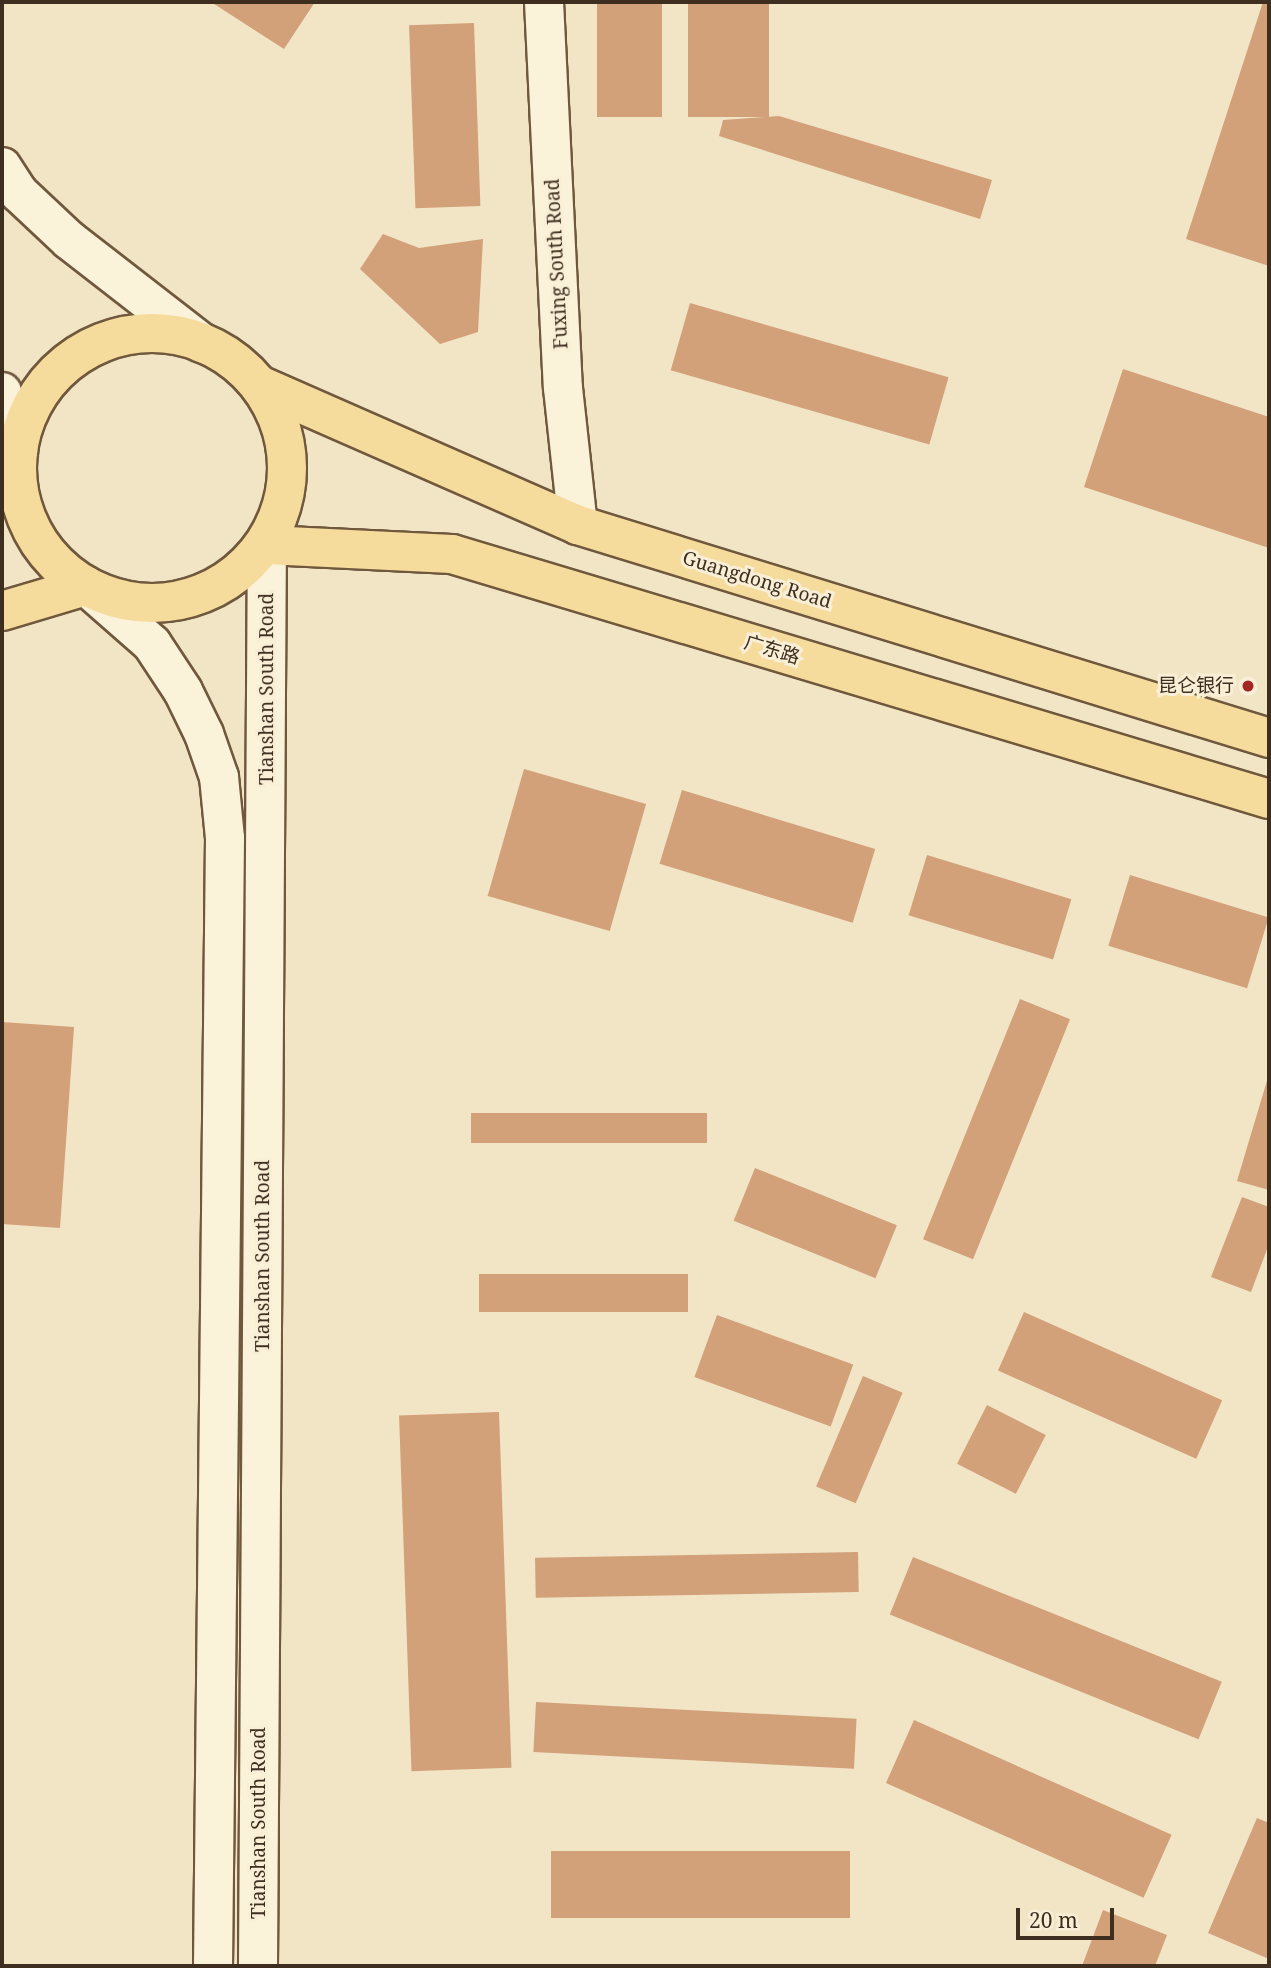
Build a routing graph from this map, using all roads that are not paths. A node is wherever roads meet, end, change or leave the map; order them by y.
1 (544, 2) edge
2 (2, 167) edge
3 (202, 343) junction
4 (259, 385) junction
5 (2, 392) edge
6 (10, 459) edge
7 (578, 525) junction
8 (267, 545) junction
9 (86, 586) junction
10 (2, 611) edge
11 (1269, 738) edge
12 (1269, 799) edge
13 (213, 1966) edge
14 (258, 1966) edge

1 - 7 main road, Fuxing South Road
2 - 3 main road
3 - 4 main road
3 - 6 main road
4 - 7 main road, Guangdong Road
4 - 8 main road
5 - 6 main road
6 - 9 main road
7 - 11 main road, Guangdong Road
8 - 9 main road
8 - 12 main road, 广东路
8 - 14 main road, Tianshan South Road
9 - 10 main road
9 - 13 main road

